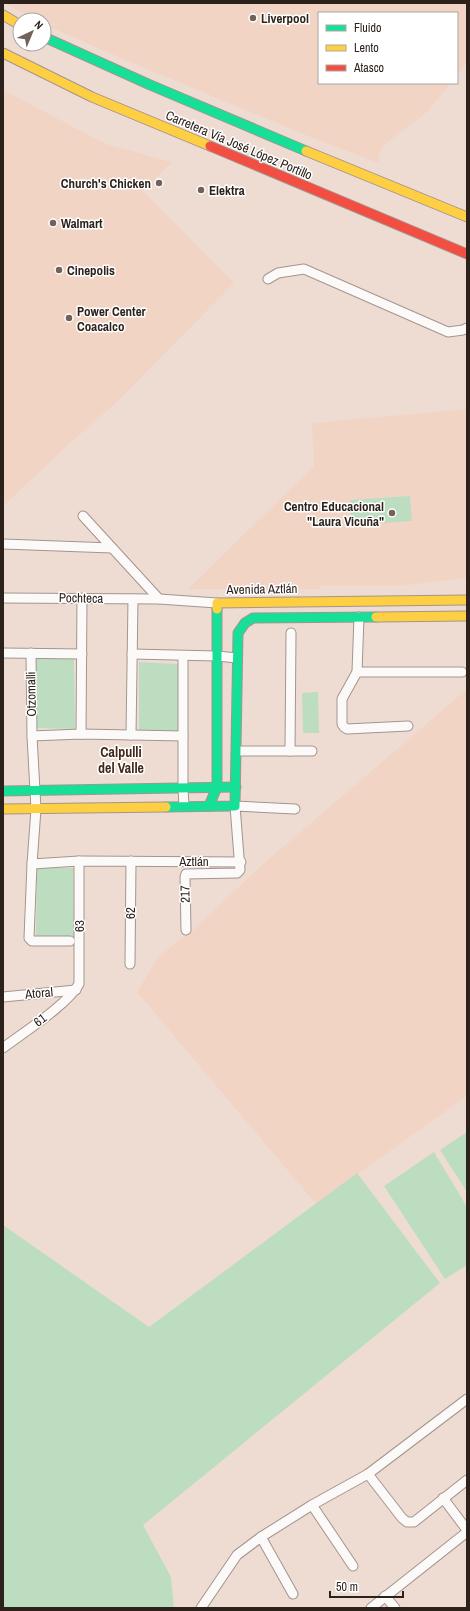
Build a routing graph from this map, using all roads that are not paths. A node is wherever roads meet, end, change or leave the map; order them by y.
1 (3, 15) edge
2 (12, 20) edge
3 (52, 40) edge
4 (3, 53) edge
5 (467, 217) edge
6 (467, 254) edge
7 (268, 279) dead end
8 (467, 328) edge
9 (83, 516) dead end
10 (3, 544) edge
11 (112, 548) junction
12 (3, 598) edge
13 (82, 598) junction
14 (133, 599) junction
15 (159, 599) junction
16 (467, 600) edge
17 (273, 601) junction
18 (217, 603) junction
19 (467, 616) edge
20 (359, 617) junction
21 (272, 618) junction
22 (290, 633) dead end
23 (3, 653) edge
24 (31, 653) junction
25 (82, 654) junction
26 (132, 654) junction
27 (183, 656) junction
28 (217, 656) junction
29 (237, 658) junction
30 (357, 672) junction
31 (462, 672) dead end
32 (408, 726) dead end
33 (80, 734) junction
34 (132, 735) junction
35 (32, 736) junction
36 (183, 736) junction
37 (237, 751) junction
38 (290, 751) junction
39 (312, 751) dead end
40 (217, 787) junction
41 (236, 787) junction
42 (183, 788) junction
43 (36, 790) junction
44 (3, 791) edge
45 (184, 806) junction
46 (209, 806) junction
47 (235, 806) junction
48 (3, 809) edge
49 (36, 809) junction
50 (294, 809) dead end
51 (79, 861) junction
52 (131, 861) junction
53 (241, 862) junction
54 (32, 864) junction
55 (186, 930) dead end
56 (70, 941) dead end
57 (130, 964) dead end
58 (76, 990) junction
59 (3, 997) edge
60 (3, 1048) edge
61 (467, 1398) edge
62 (368, 1474) junction
63 (467, 1480) edge
64 (443, 1498) junction
65 (312, 1505) junction
66 (467, 1531) edge
67 (261, 1538) junction
68 (353, 1566) dead end
69 (293, 1594) dead end
70 (385, 1596) junction
71 (201, 1608) edge
72 (371, 1608) edge
73 (395, 1608) edge

1 - 2 street
3 - 5 street, Carretera Vía José López Portillo
4 - 6 street, Carretera Vía José López Portillo
7 - 8 street
9 - 11 street
10 - 11 street
11 - 15 street
12 - 13 street, Pochteca
13 - 14 street, Pochteca
13 - 25 street
14 - 15 street, Pochteca
14 - 26 street
15 - 18 street, Pochteca
16 - 17 street, Avenida Aztlán
17 - 18 street, Avenida Aztlán
17 - 21 street
18 - 28 street, Avenida Aztlán
19 - 20 street
20 - 21 street
20 - 30 street
21 - 29 street
22 - 38 street
23 - 24 street, Otzomalli
24 - 25 street, Otzomalli
24 - 35 street, Otzomalli
25 - 33 street
26 - 27 street
26 - 34 street
27 - 28 street
27 - 36 street
28 - 29 street
28 - 40 street, Avenida Aztlán
29 - 37 street
30 - 31 street
30 - 32 street
33 - 34 street, Otzomalli
33 - 35 street, Otzomalli
34 - 36 street, Otzomalli
35 - 43 street, Otzomalli
36 - 42 street
37 - 38 street
37 - 41 street
38 - 39 street
40 - 41 street
40 - 42 street
40 - 46 street, Avenida Aztlán
41 - 47 street
42 - 43 street
42 - 45 street
43 - 44 street
43 - 49 street, Otzomalli
45 - 46 street
45 - 49 street
46 - 47 street
47 - 50 street
47 - 53 street
48 - 49 street
49 - 54 street
51 - 52 street, Aztlán
51 - 54 street, Aztlán
51 - 58 street, 63
52 - 53 street, Aztlán
52 - 57 street, 62
53 - 55 street, 217
54 - 56 street
58 - 59 street, Atoral
58 - 60 street, 61
61 - 62 street
62 - 64 street
62 - 65 street
63 - 64 street
64 - 66 street
65 - 67 street
65 - 68 street
66 - 70 street
67 - 69 street
67 - 71 street
70 - 72 street
70 - 73 street

